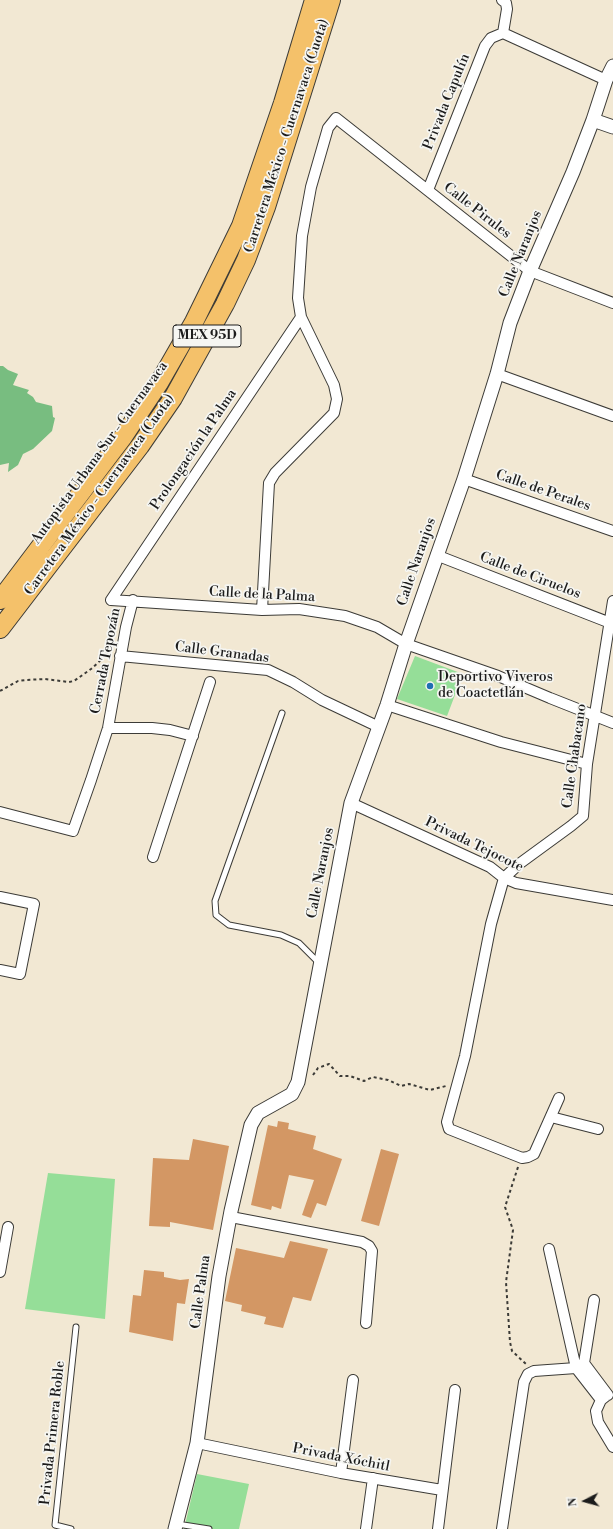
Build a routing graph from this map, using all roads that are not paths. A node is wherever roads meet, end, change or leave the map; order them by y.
1 (313, 0) edge
2 (330, 0) edge
3 (502, 0) edge
4 (503, 33) junction
5 (613, 66) edge
6 (606, 80) junction
7 (593, 120) junction
8 (613, 127) edge
9 (428, 190) junction
10 (530, 271) junction
11 (613, 303) edge
12 (301, 316) junction
13 (497, 374) junction
14 (613, 416) edge
15 (464, 479) junction
16 (613, 531) edge
17 (436, 555) junction
18 (0, 589) edge
19 (0, 600) edge
20 (111, 600) joint
21 (133, 600) junction
22 (613, 601) edge
23 (262, 610) junction
24 (0, 619) edge
25 (611, 623) edge
26 (0, 629) edge
27 (406, 644) junction
28 (120, 656) junction
29 (210, 682) dead end
30 (387, 706) junction
31 (282, 713) dead end
32 (594, 715) junction
33 (613, 722) edge
34 (379, 727) junction
35 (108, 728) junction
36 (193, 736) junction
37 (587, 764) junction
38 (351, 803) junction
39 (0, 812) edge
40 (152, 857) dead end
41 (504, 878) junction
42 (0, 897) edge
43 (613, 900) edge
44 (320, 964) junction
45 (0, 970) edge
46 (298, 1082) joint
47 (558, 1098) dead end
48 (551, 1117) junction
49 (598, 1129) dead end
50 (231, 1217) junction
51 (8, 1227) dead end
52 (549, 1248) dead end
53 (0, 1272) edge
54 (594, 1300) dead end
55 (366, 1323) dead end
56 (76, 1327) dead end
57 (576, 1368) junction
58 (353, 1380) dead end
59 (455, 1390) dead end
60 (608, 1397) edge
61 (197, 1444) junction
62 (613, 1447) edge
63 (341, 1473) junction
64 (373, 1478) junction
65 (442, 1490) junction
66 (176, 1526) edge
67 (71, 1529) edge
68 (209, 1529) edge
69 (366, 1529) edge
70 (438, 1529) edge
71 (502, 1529) edge

1 - 18 highway, Autopista Urbana Sur - Cuernavaca
1 - 19 highway, Carretera México - Cuernavaca (Cuota) / MEX 95D
2 - 24 highway, Autopista Urbana Sur - Cuernavaca
2 - 26 highway, Carretera México - Cuernavaca (Cuota) / MEX 95D
3 - 4 street
4 - 6 street
4 - 9 street, Privada Capulín
5 - 6 street, Calle Naranjos
6 - 7 street, Calle Naranjos
7 - 8 street
7 - 10 street, Calle Naranjos
9 - 10 street, Calle Pirules
9 - 12 street, Calle Pirules
10 - 11 street, Calle Pirules
10 - 13 street, Calle Naranjos
12 - 20 street, Prolongación la Palma
12 - 23 street
13 - 14 street
13 - 15 street, Calle Naranjos
15 - 16 street, Calle de Perales
15 - 17 street, Calle Naranjos
17 - 25 street, Calle de Ciruelos
17 - 27 street, Calle Naranjos
20 - 21 street, Calle de la Palma
21 - 23 street, Calle de la Palma
21 - 28 street, Cerrada Tepozán
22 - 25 street, Calle Chabacano
23 - 27 street, Calle de la Palma
25 - 32 street, Calle Chabacano
27 - 30 street, Calle Naranjos
27 - 32 street
28 - 34 street, Calle Granadas
28 - 35 street, Cerrada Tepozán
29 - 36 street
30 - 34 street, Calle Naranjos
30 - 37 street
31 - 44 lane
32 - 33 street
32 - 37 street, Calle Chabacano
34 - 38 street, Calle Naranjos
35 - 36 street, Cerrada Tepozán
35 - 39 street, Cerrada Tepozán
36 - 40 street
37 - 41 street, Calle Chabacano
38 - 41 street, Privada Tejocote
38 - 44 street, Calle Naranjos
41 - 43 street, Privada Tejocote
41 - 48 street
42 - 45 street
44 - 46 street, Calle Naranjos
46 - 50 street, Calle Palma
47 - 48 street
48 - 49 street
50 - 55 street
50 - 61 street, Calle Palma
51 - 53 street
52 - 57 street
54 - 60 street
56 - 67 lane, Privada Primera Roble
57 - 60 street
57 - 71 street
58 - 63 street
59 - 65 street
60 - 62 street
61 - 63 street, Privada Xóchitl
61 - 66 street, Calle Palma
63 - 64 street, Privada Xóchitl
64 - 65 street, Privada Xóchitl
64 - 69 street
65 - 70 street
66 - 68 lane

